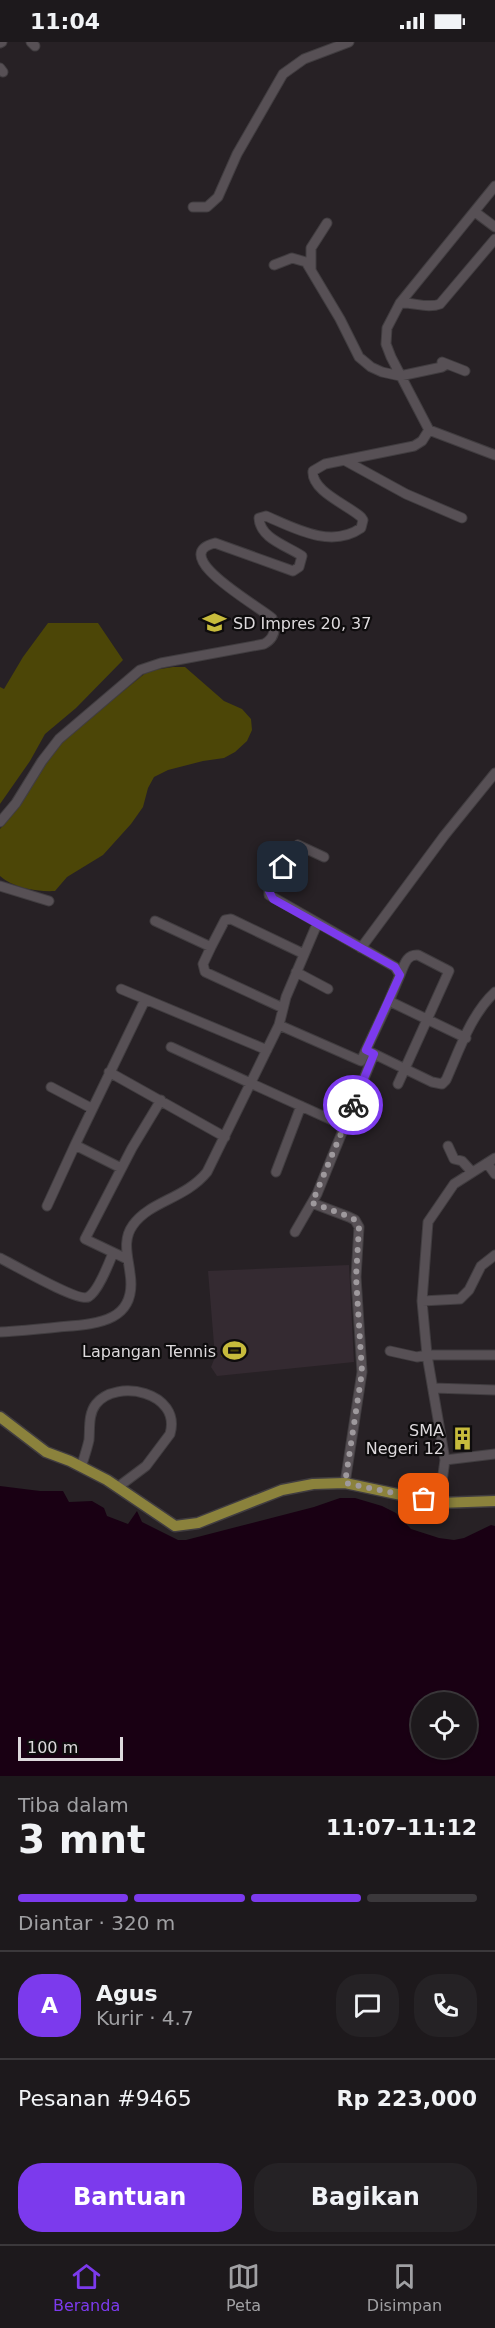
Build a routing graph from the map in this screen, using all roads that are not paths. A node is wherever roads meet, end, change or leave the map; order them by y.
1 (348, 42) edge
2 (495, 186) edge
3 (193, 207) dead end
4 (475, 212) junction
5 (327, 223) dead end
6 (495, 227) edge
7 (495, 239) edge
8 (491, 251) edge
9 (274, 265) dead end
10 (311, 269) junction
11 (400, 303) junction
12 (465, 370) dead end
13 (398, 374) junction
14 (429, 430) junction
15 (495, 455) edge
16 (344, 460) junction
17 (462, 518) dead end
18 (495, 773) edge
19 (0, 822) edge
20 (324, 857) dead end
21 (0, 886) edge
22 (49, 901) dead end
23 (155, 921) dead end
24 (317, 924) junction
25 (211, 947) junction
26 (361, 948) junction
27 (304, 954) junction
28 (296, 972) junction
29 (400, 975) junction
30 (121, 989) dead end
31 (328, 989) dead end
32 (495, 992) edge
33 (145, 1000) junction
34 (389, 1001) junction
35 (283, 1008) junction
36 (428, 1020) junction
37 (279, 1025) junction
38 (466, 1038) junction
39 (171, 1047) dead end
40 (267, 1050) junction
41 (370, 1052) junction
42 (365, 1063) junction
43 (405, 1069) junction
44 (109, 1072) junction
45 (250, 1083) junction
46 (399, 1084) dead end
47 (51, 1087) dead end
48 (161, 1100) junction
49 (301, 1106) junction
50 (91, 1108) junction
51 (345, 1126) junction
52 (225, 1137) junction
53 (75, 1145) junction
54 (448, 1146) dead end
55 (491, 1160) edge
56 (121, 1168) junction
57 (472, 1172) junction
58 (276, 1173) dead end
59 (495, 1174) edge
60 (312, 1203) junction
61 (47, 1206) dead end
62 (295, 1232) dead end
63 (113, 1253) junction
64 (495, 1256) edge
65 (0, 1258) edge
66 (127, 1259) junction
67 (422, 1300) junction
68 (0, 1332) edge
69 (390, 1350) dead end
70 (427, 1355) junction
71 (495, 1355) edge
72 (434, 1388) junction
73 (495, 1390) edge
74 (0, 1417) edge
75 (495, 1454) edge
76 (445, 1460) junction
77 (81, 1467) junction
78 (345, 1483) junction
79 (118, 1487) junction
80 (495, 1501) edge
81 (439, 1503) junction

1 - 3 street
2 - 4 street
4 - 6 street
4 - 11 street
5 - 10 street
7 - 8 street
8 - 11 street
9 - 10 street
10 - 13 street
11 - 13 street
12 - 13 street
13 - 14 street
14 - 15 street
14 - 16 street
16 - 17 street
16 - 19 street
18 - 26 street
20 - 24 street
21 - 22 street
23 - 25 street
24 - 26 street
24 - 27 street
25 - 27 street
25 - 35 street
26 - 29 street
27 - 28 street
28 - 31 street
28 - 35 street
29 - 34 street
29 - 36 street
30 - 33 street
32 - 38 street
33 - 40 street
33 - 44 street
34 - 36 street
34 - 41 street
35 - 37 street
36 - 38 street
36 - 43 street
37 - 40 street
37 - 42 street
38 - 43 street
39 - 45 street
40 - 45 street
41 - 42 street
41 - 43 street
42 - 51 street
43 - 46 street
44 - 48 street
44 - 50 street
45 - 49 street
45 - 52 street
47 - 50 street
48 - 52 street
48 - 56 street
49 - 51 street
49 - 58 street
50 - 53 street
51 - 60 street
52 - 66 street
53 - 56 street
53 - 61 street
54 - 57 street
55 - 57 street
55 - 59 street
56 - 63 street
57 - 67 street
60 - 62 street
60 - 78 street
63 - 65 street
63 - 66 street
64 - 67 street
66 - 68 street
67 - 70 street
69 - 70 street
70 - 71 street
70 - 72 street
72 - 73 street
72 - 76 street
74 - 77 main road
75 - 76 street
76 - 81 street
77 - 79 main road
77 - 79 street
78 - 79 main road
78 - 81 main road
80 - 81 main road

